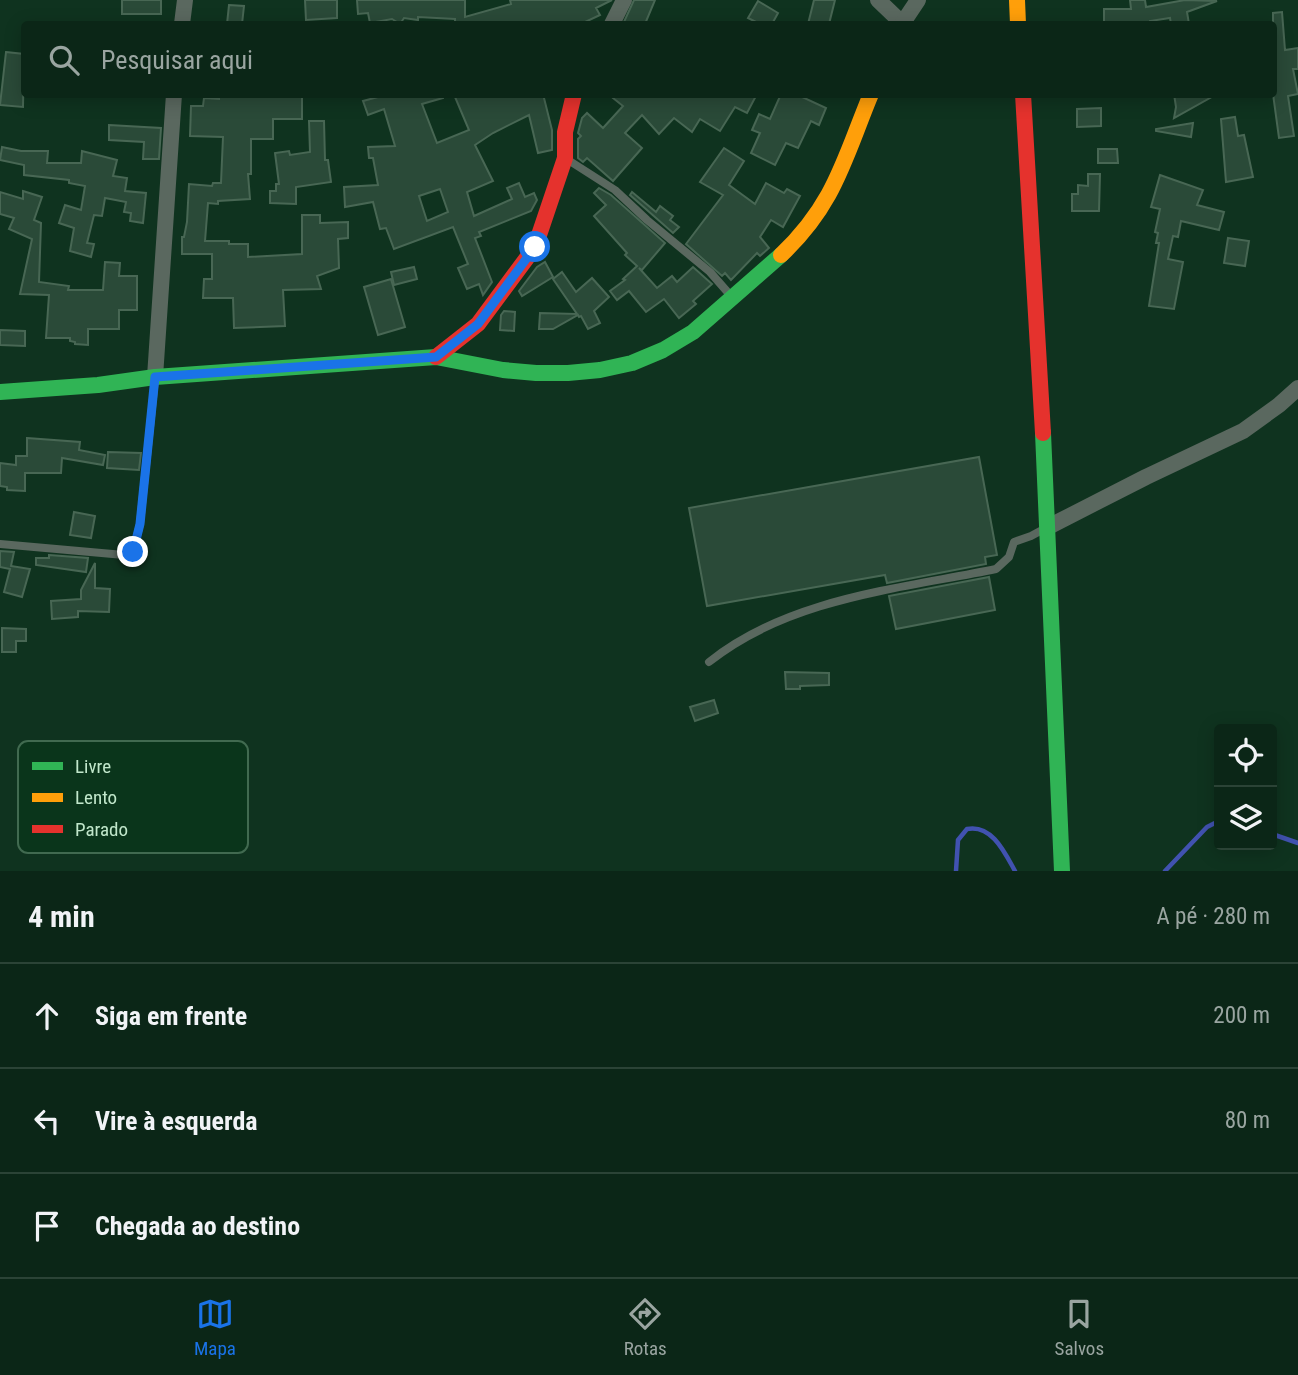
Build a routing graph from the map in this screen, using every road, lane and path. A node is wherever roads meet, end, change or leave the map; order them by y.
1 (185, 0) edge
2 (624, 0) edge
3 (878, 0) edge
4 (918, 0) edge
5 (1017, 0) edge
6 (182, 21) edge
7 (614, 21) edge
8 (900, 21) edge
9 (905, 21) edge
10 (1018, 21) edge
11 (174, 98) edge
12 (573, 98) edge
13 (869, 98) edge
14 (1023, 98) edge
15 (565, 158) junction
16 (732, 296) junction
17 (436, 357) junction
18 (155, 377) junction
19 (1298, 388) edge
20 (0, 392) edge
21 (1048, 527) junction
22 (0, 544) edge
23 (709, 662) dead end
24 (1062, 871) edge

1 - 6 street
2 - 7 street
3 - 8 street
4 - 9 street
5 - 10 street
11 - 18 street
12 - 15 street
13 - 16 street
14 - 21 street
15 - 16 lane
15 - 17 street
16 - 17 street
17 - 18 street
18 - 20 street
18 - 22 lane
19 - 21 street
21 - 23 lane
21 - 24 street

